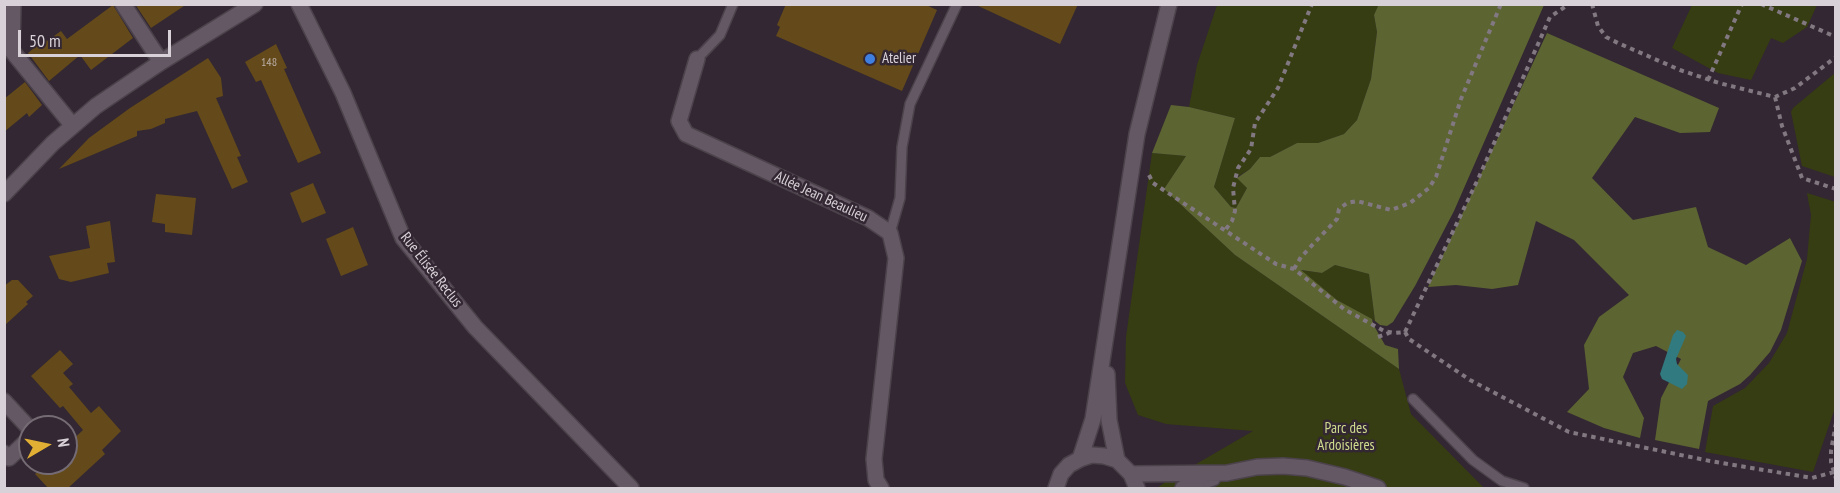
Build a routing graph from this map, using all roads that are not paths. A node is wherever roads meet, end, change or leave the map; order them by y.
1 (13, 4) edge
2 (123, 4) edge
3 (255, 4) edge
4 (299, 4) edge
5 (733, 4) edge
6 (957, 4) edge
7 (1169, 4) edge
8 (697, 59) joint
9 (161, 62) junction
10 (73, 126) junction
11 (4, 194) edge
12 (890, 233) junction
13 (1106, 344) junction
14 (1413, 399) dead end
15 (4, 401) edge
16 (18, 416) edge
17 (18, 449) edge
18 (4, 453) edge
19 (1080, 459) junction
20 (1117, 460) junction
21 (1227, 473) junction
22 (1131, 474) junction
23 (1055, 488) edge
24 (631, 489) edge
25 (881, 489) edge
26 (1137, 489) edge
27 (1183, 489) edge
28 (1378, 489) edge
29 (1524, 489) edge

1 - 10 street
2 - 9 street
3 - 9 street
4 - 24 street, Rue Élisée Reclus
5 - 8 lane
6 - 12 lane
7 - 13 street
8 - 12 street, Allée Jean Beaulieu
9 - 10 street
10 - 11 street
12 - 25 street
13 - 19 street
13 - 20 street
14 - 29 lane
15 - 16 street
17 - 18 street
19 - 20 street
19 - 23 street
20 - 22 street
21 - 22 street
21 - 27 street
21 - 28 street
22 - 26 street

